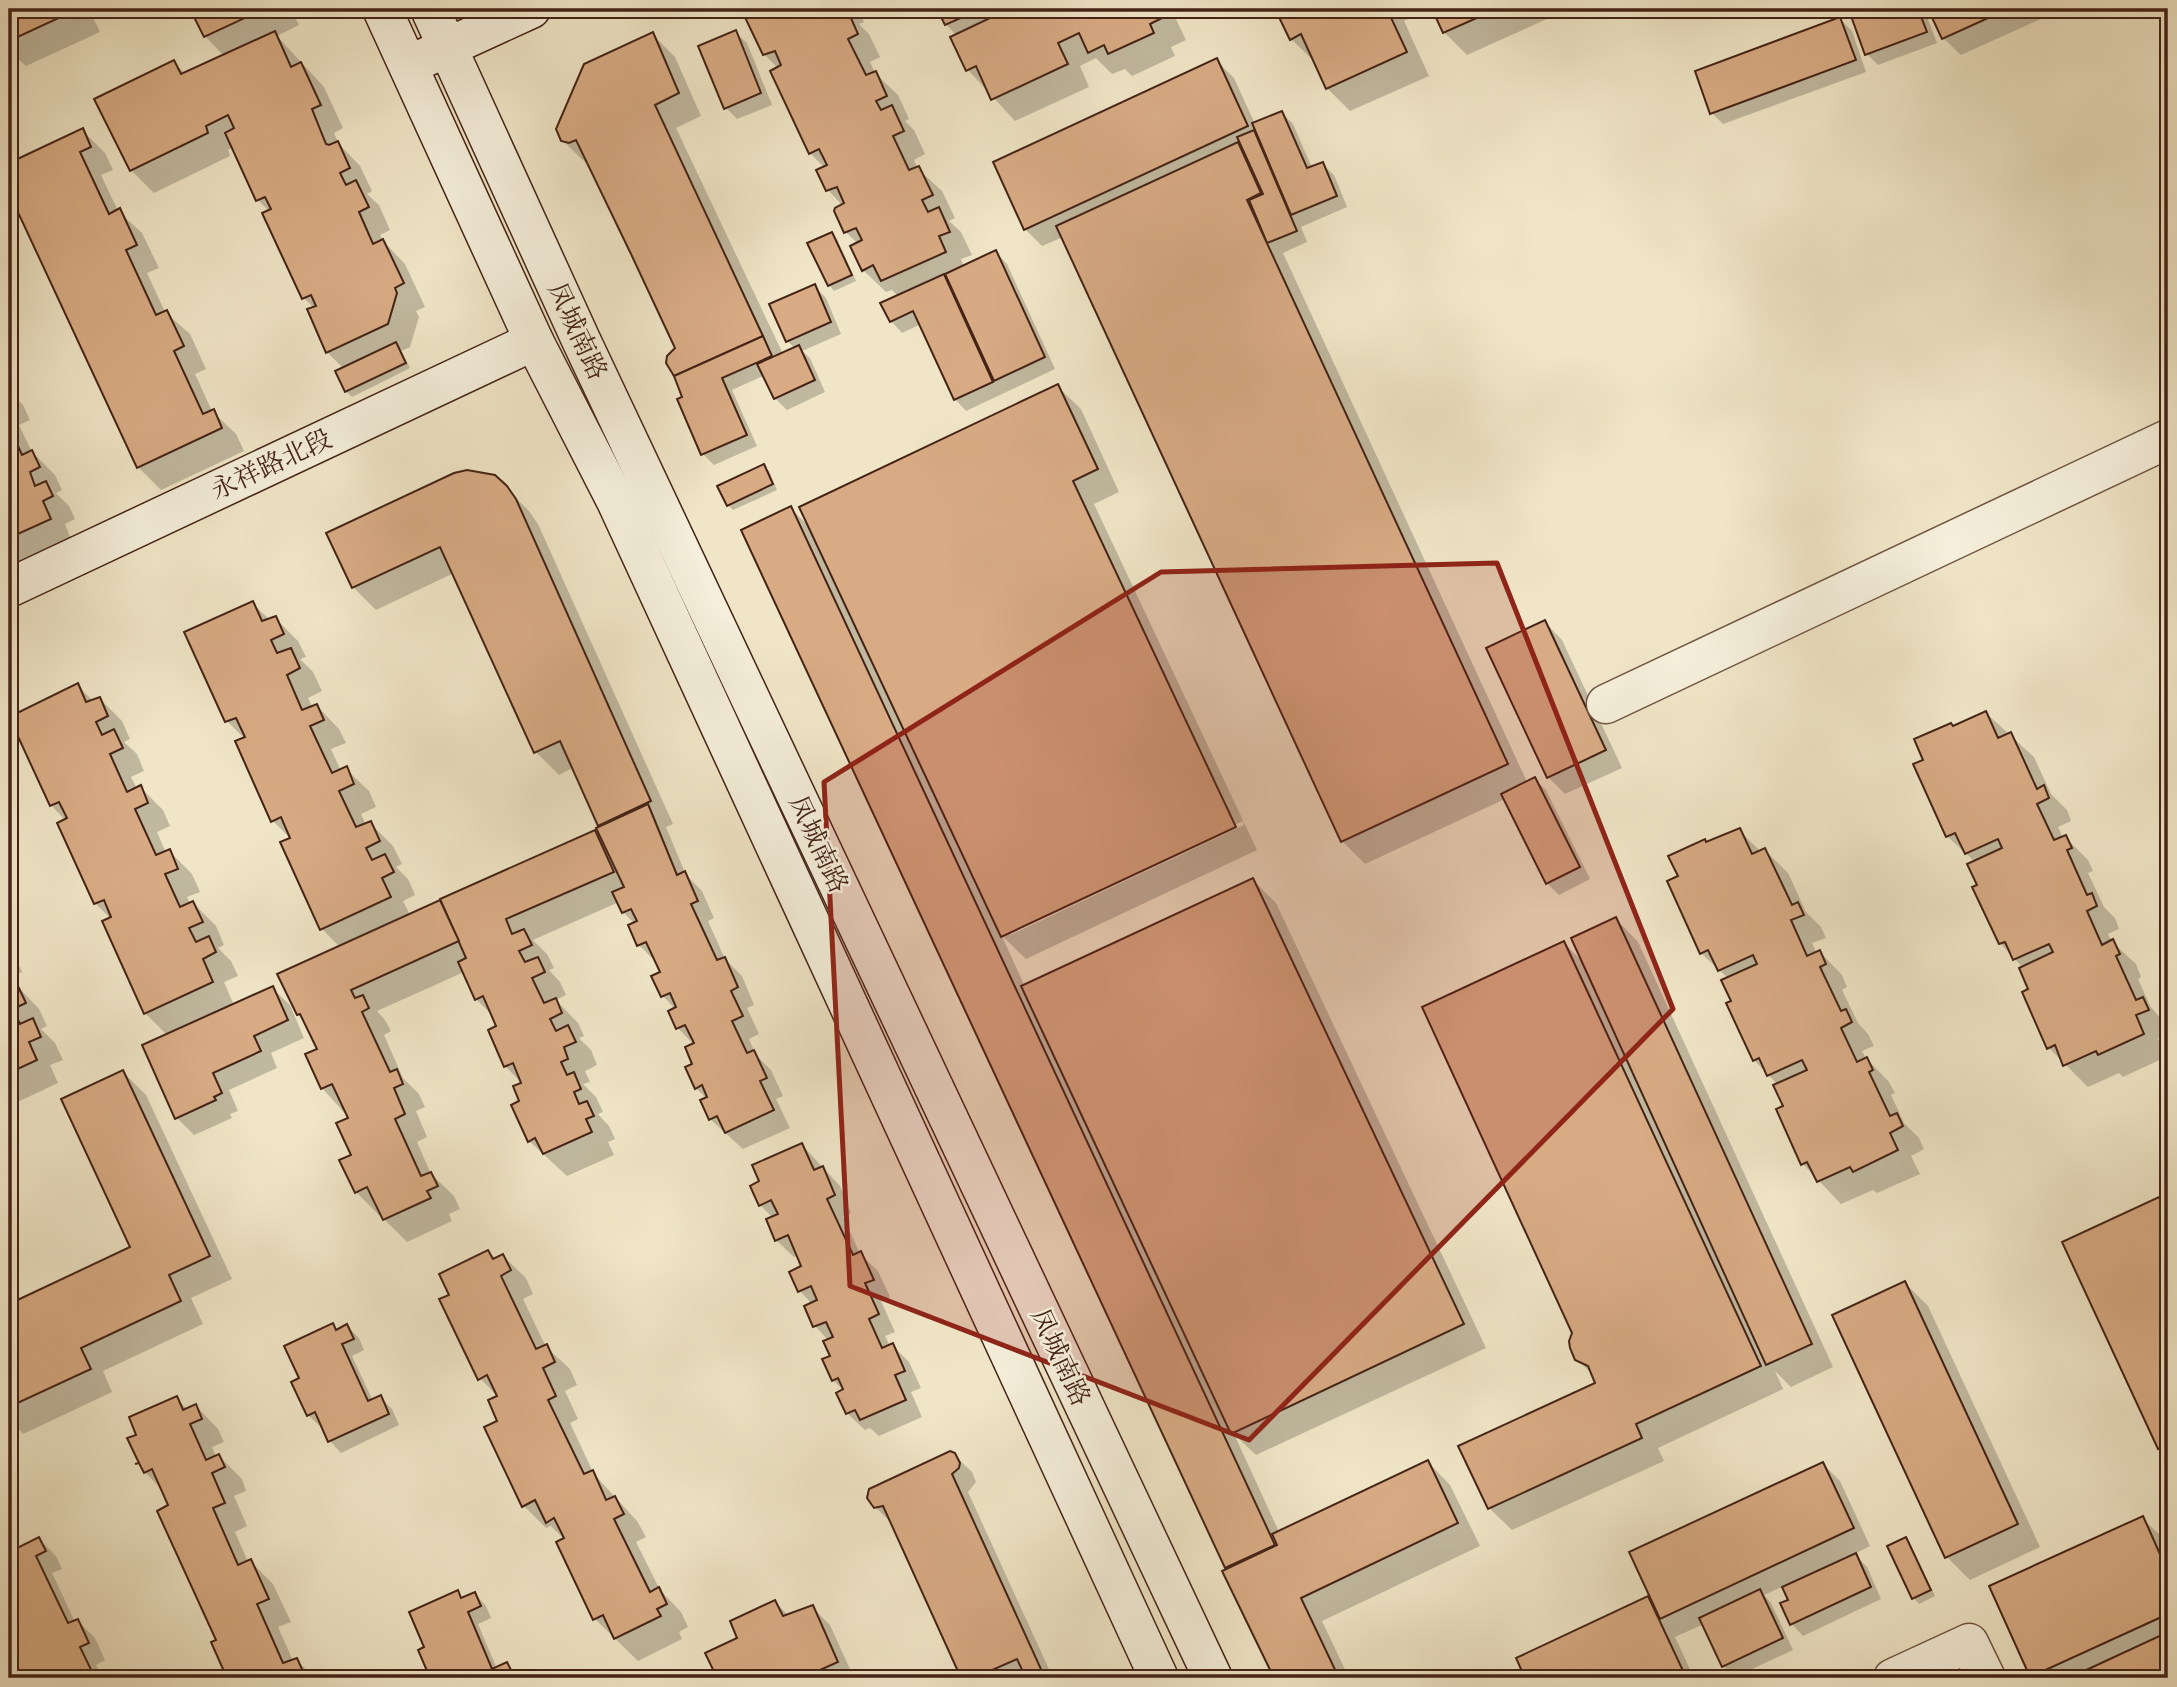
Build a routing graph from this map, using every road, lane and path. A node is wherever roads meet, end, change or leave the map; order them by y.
1 (383, 9) edge
2 (430, 9) edge
3 (531, 9) edge
4 (448, 47) junction
5 (410, 65) junction
6 (534, 341) junction
7 (2168, 439) edge
8 (9, 588) edge
9 (1606, 704) dead end
10 (1159, 1678) edge
11 (1213, 1678) edge
12 (1894, 1678) edge
13 (1986, 1678) edge

1 - 5 street, 凤城南路
2 - 4 street, 凤城南路
3 - 4 street
4 - 5 street
4 - 11 street, 凤城南路
5 - 6 street, 凤城南路
6 - 8 street, 永祥路北段
6 - 10 street, 凤城南路
7 - 9 street
12 - 13 street

